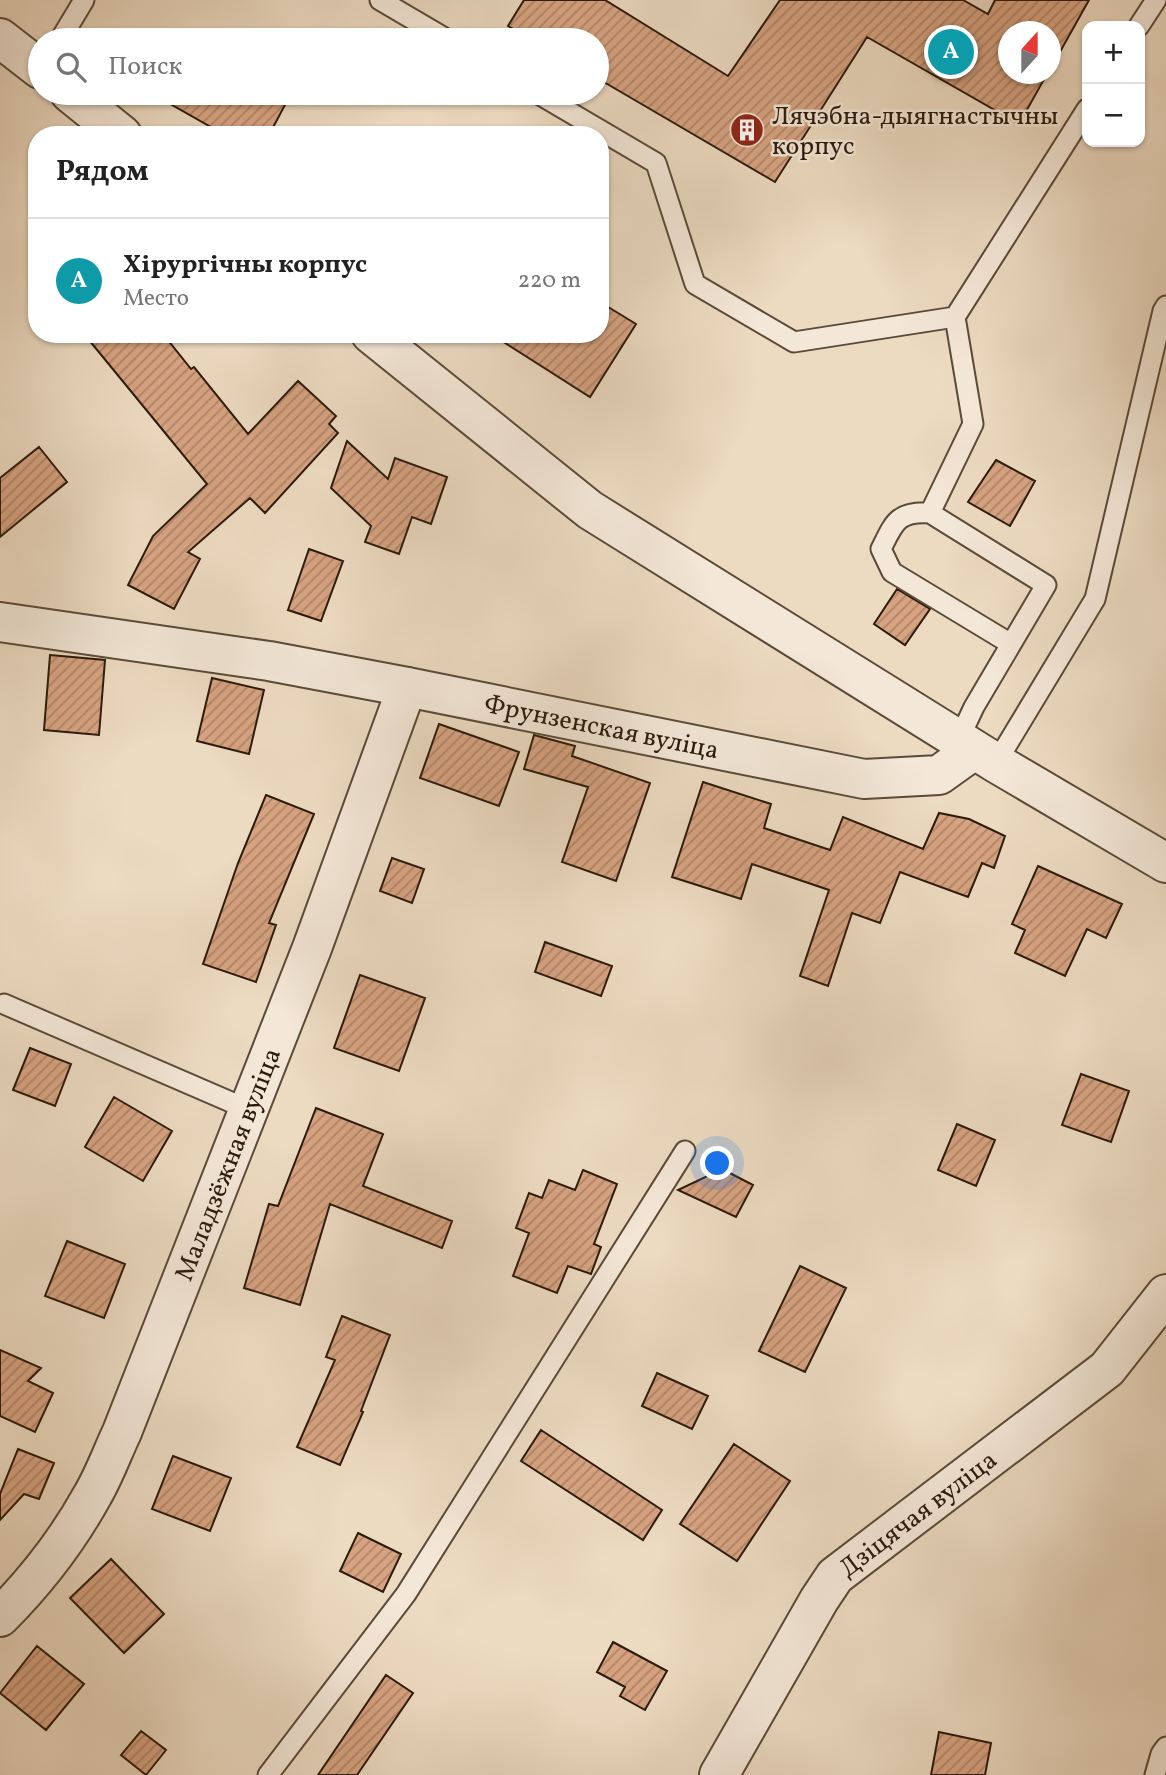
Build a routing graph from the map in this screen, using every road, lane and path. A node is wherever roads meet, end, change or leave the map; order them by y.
1 (84, 0) edge
2 (380, 0) edge
3 (1156, 0) edge
4 (1142, 21) edge
5 (67, 28) edge
6 (428, 28) edge
7 (0, 37) edge
8 (28, 59) edge
9 (84, 105) edge
10 (557, 105) edge
11 (1082, 117) edge
12 (111, 126) edge
13 (593, 126) edge
14 (609, 135) edge
15 (1165, 310) edge
16 (955, 317) junction
17 (382, 343) edge
18 (930, 513) junction
19 (0, 622) edge
20 (1012, 643) junction
21 (407, 687) junction
22 (976, 751) junction
23 (1166, 863) edge
24 (1, 1007) edge
25 (247, 1109) junction
26 (685, 1152) dead end
27 (1166, 1294) edge
28 (0, 1617) edge
29 (1166, 1747) edge
30 (268, 1775) edge
31 (719, 1775) edge
32 (1155, 1775) edge

1 - 5 lane
2 - 6 lane
3 - 4 lane
7 - 8 street
9 - 12 street
10 - 13 lane
11 - 16 lane
14 - 16 lane
15 - 22 lane
16 - 18 lane
17 - 22 street
18 - 20 lane
18 - 20 lane
19 - 21 street, Фрунзенская вуліца
20 - 22 lane
21 - 22 street, Фрунзенская вуліца
21 - 25 street, Маладзёжная вуліца
22 - 23 street
24 - 25 lane
25 - 28 street, Маладзёжная вуліца
26 - 30 lane
27 - 31 street, Дзіцячая вуліца
29 - 32 lane

